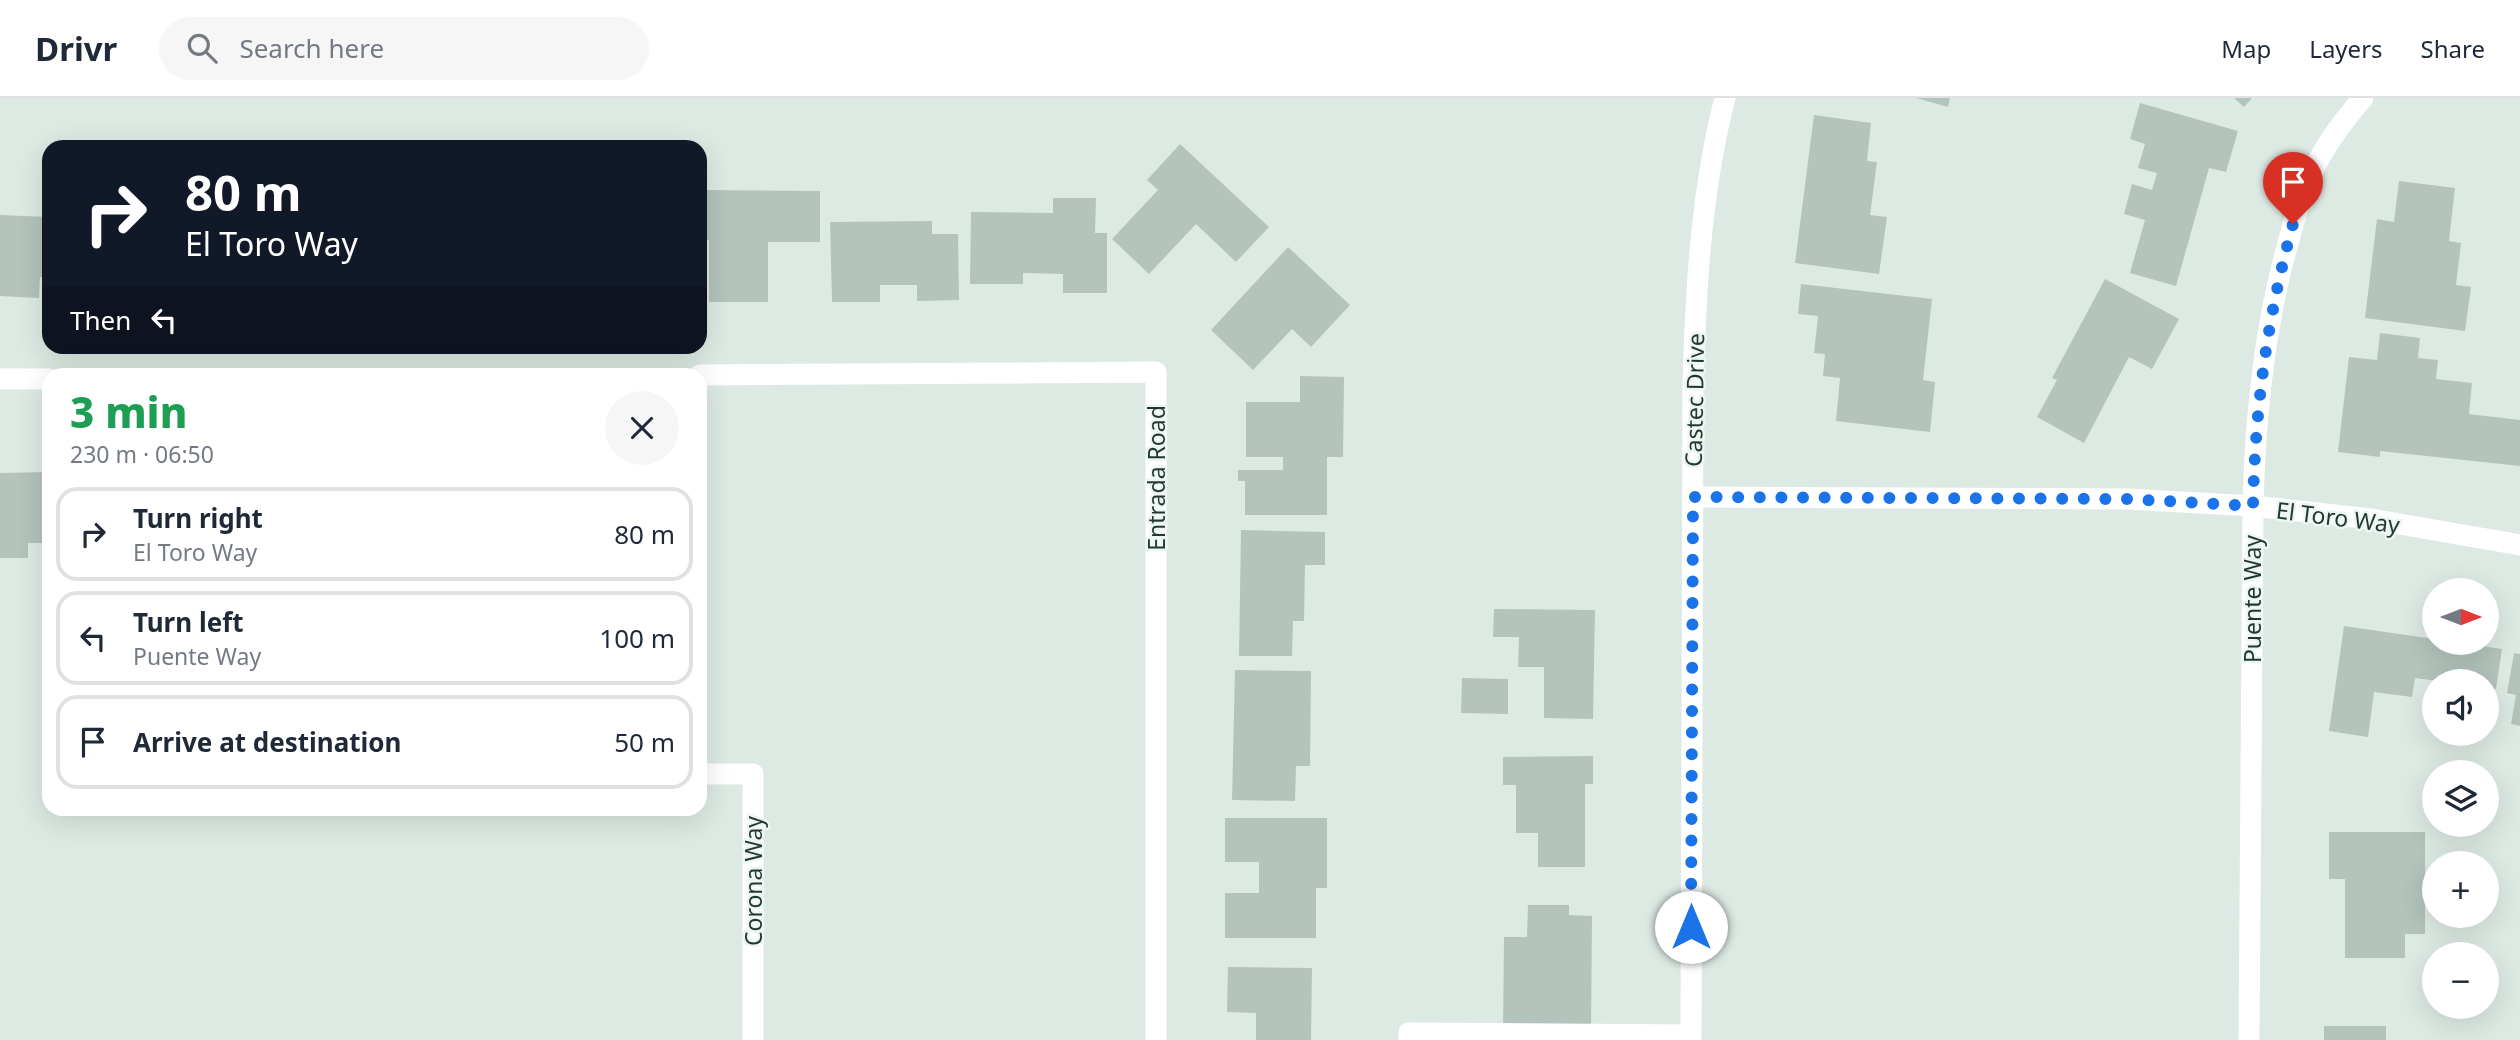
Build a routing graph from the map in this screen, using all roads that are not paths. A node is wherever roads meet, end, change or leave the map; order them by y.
1 (1725, 98) edge
2 (2363, 98) edge
3 (707, 375) edge
4 (0, 379) edge
5 (42, 379) edge
6 (1693, 497) junction
7 (2253, 506) junction
8 (2520, 545) edge
9 (707, 774) edge
10 (1691, 1037) edge
11 (753, 1040) edge
12 (1156, 1040) edge
13 (1408, 1040) edge
14 (2249, 1040) edge

1 - 6 street, Castec Drive
2 - 7 street, Puente Way
3 - 12 street, Entrada Road
4 - 5 street
6 - 7 street, El Toro Way
6 - 10 street, Castec Drive
7 - 8 street, El Toro Way
7 - 14 street, Puente Way
9 - 11 street, Corona Way
10 - 13 lane

